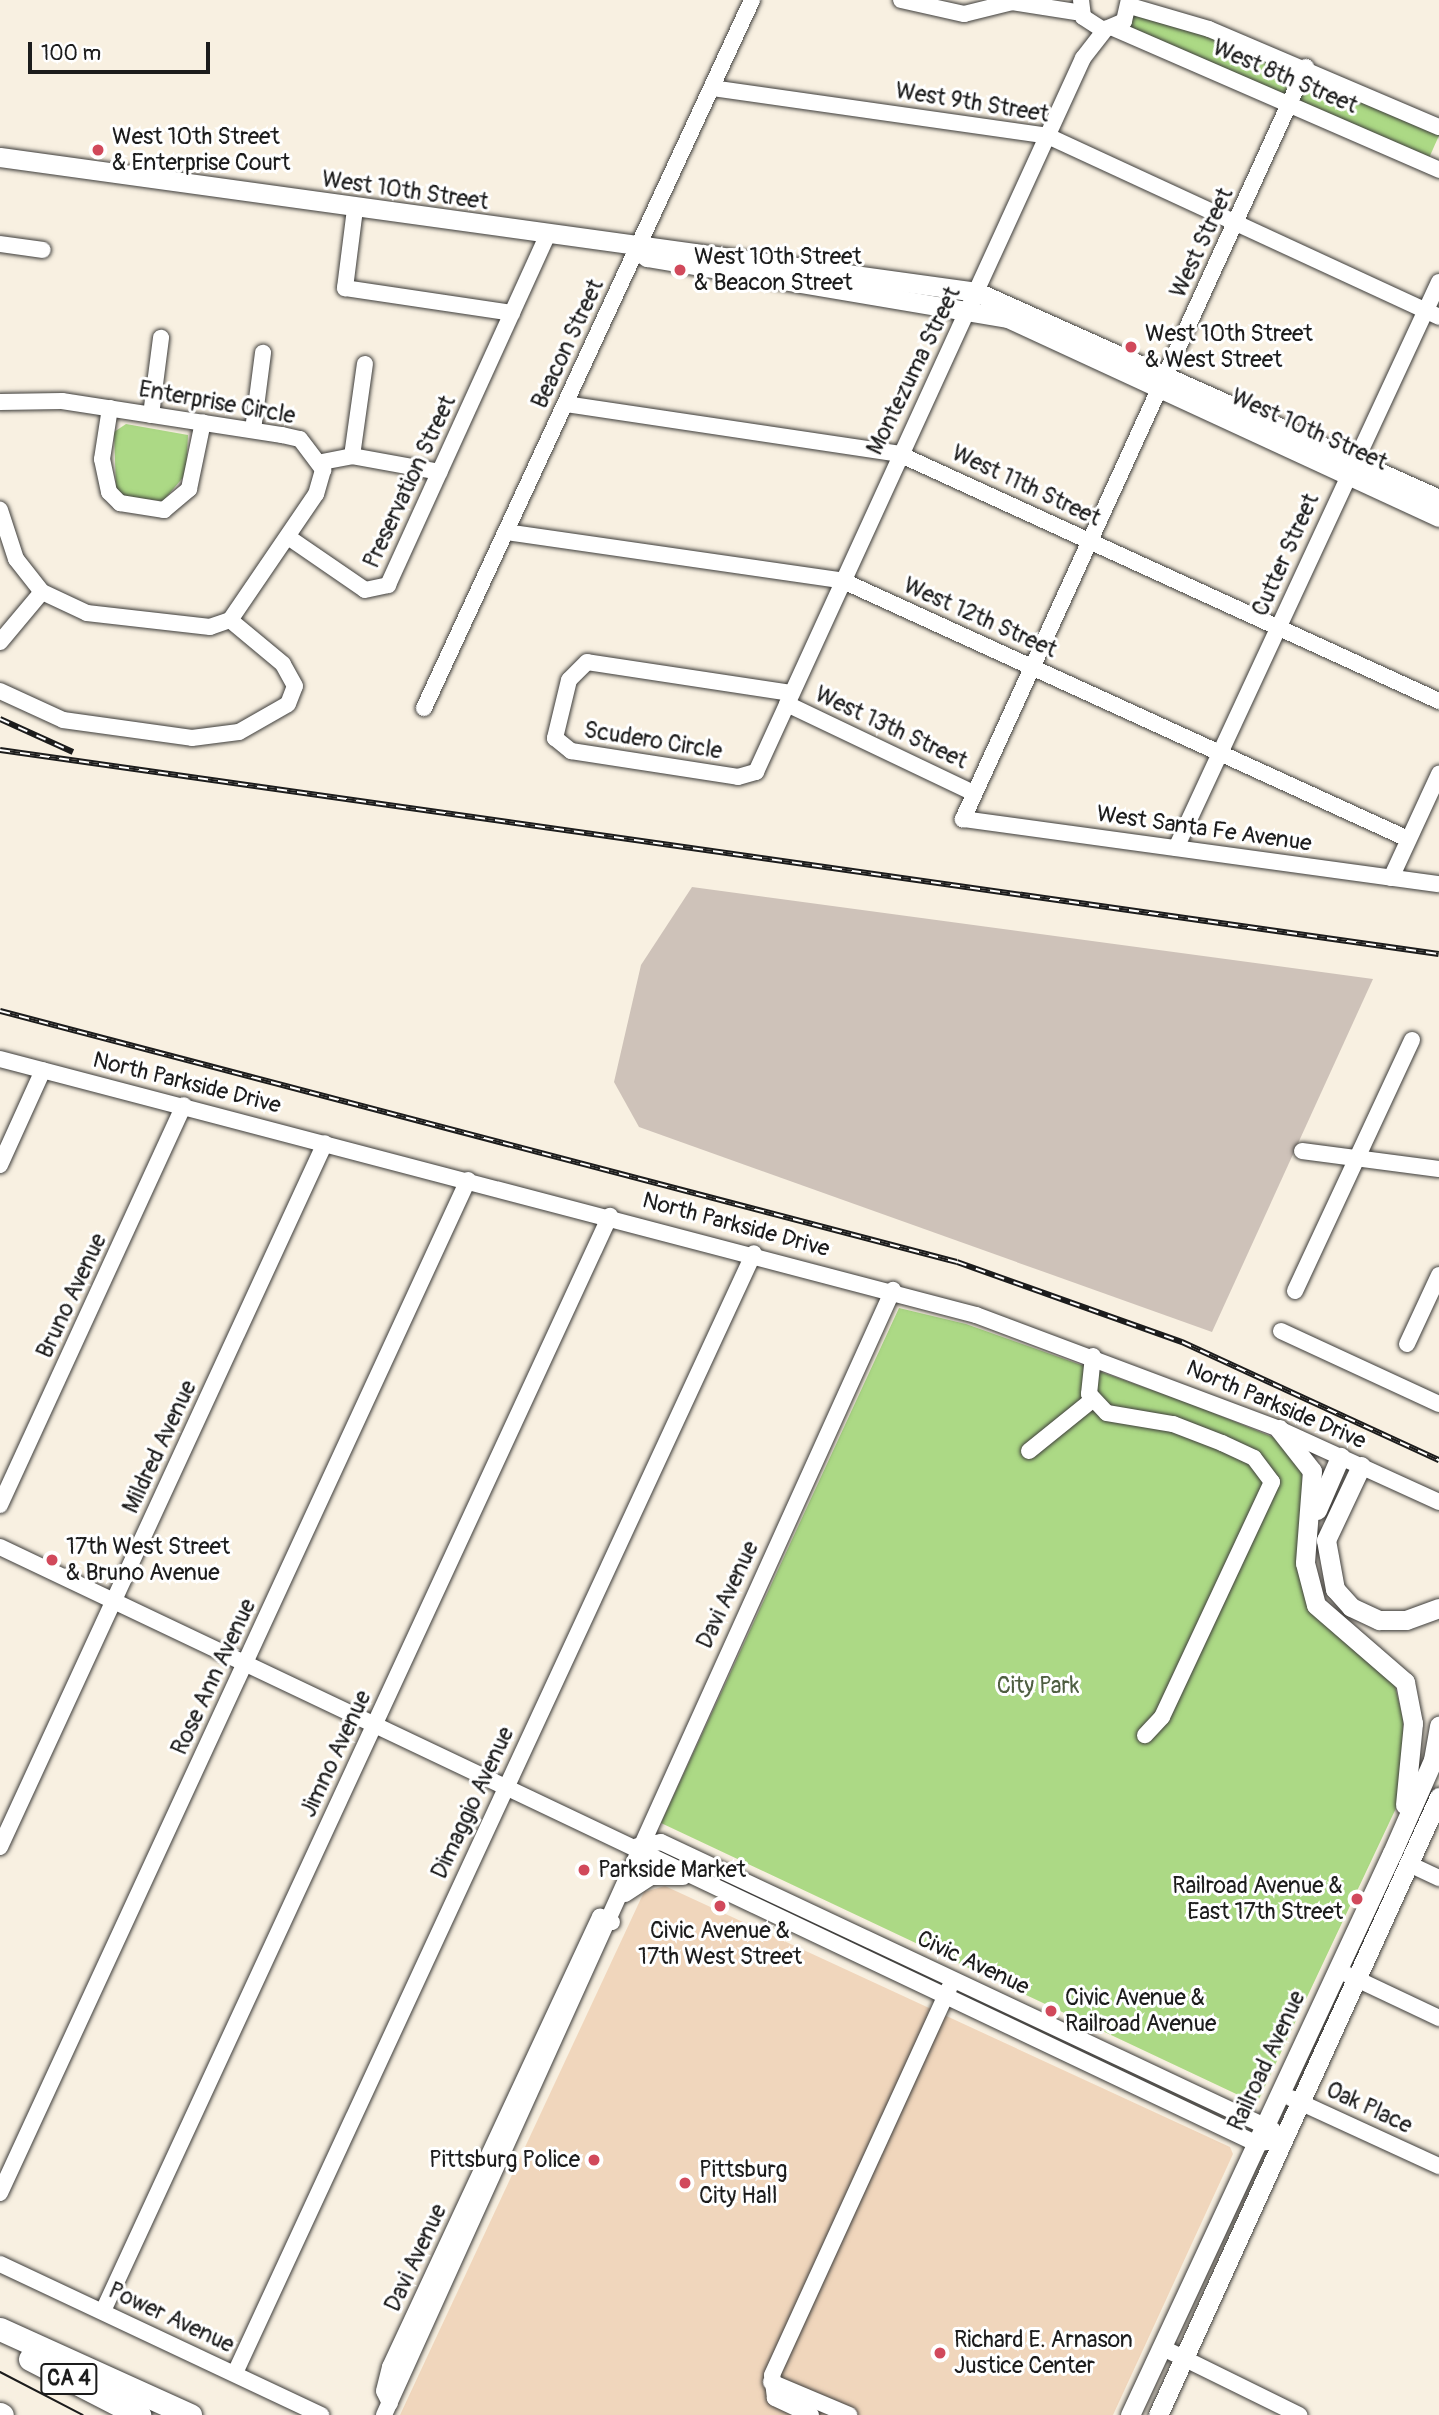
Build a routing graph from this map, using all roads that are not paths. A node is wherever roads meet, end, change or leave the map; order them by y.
1 (752, 0) edge
2 (901, 0) edge
3 (1062, 2) edge
4 (1129, 3) edge
5 (1083, 11) edge
6 (1109, 29) junction
7 (1083, 58) junction
8 (1306, 67) junction
9 (712, 88) junction
10 (1291, 103) junction
11 (1439, 127) edge
12 (1048, 136) junction
13 (0, 157) edge
14 (1439, 170) edge
15 (355, 209) junction
16 (1237, 222) junction
17 (547, 236) junction
18 (0, 244) edge
19 (636, 249) junction
20 (43, 250) dead end
21 (1439, 282) edge
22 (973, 299) junction
23 (512, 313) junction
24 (1432, 314) edge
25 (161, 338) dead end
26 (263, 353) dead end
27 (365, 364) dead end
28 (1162, 381) junction
29 (0, 402) edge
30 (565, 404) junction
31 (110, 408) junction
32 (151, 415) junction
33 (203, 422) junction
34 (253, 430) junction
35 (899, 454) junction
36 (352, 456) junction
37 (321, 462) junction
38 (1351, 467) junction
39 (440, 472) junction
40 (1439, 499) edge
41 (1439, 517) edge
42 (1, 519) edge
43 (506, 532) junction
44 (288, 537) junction
45 (1089, 541) junction
46 (841, 580) junction
47 (42, 592) junction
48 (230, 620) junction
49 (1278, 628) junction
50 (0, 642) edge
51 (1032, 666) junction
52 (0, 691) edge
53 (789, 699) junction
54 (1439, 701) edge
55 (424, 708) dead end
56 (1219, 753) junction
57 (1439, 774) edge
58 (974, 793) junction
59 (963, 819) joint
60 (1408, 839) junction
61 (1175, 848) junction
62 (1391, 878) junction
63 (1439, 884) edge
64 (1412, 1040) dead end
65 (0, 1059) edge
66 (43, 1070) junction
67 (184, 1105) junction
68 (325, 1143) junction
69 (1302, 1151) dead end
70 (1359, 1160) junction
71 (0, 1165) edge
72 (1439, 1169) edge
73 (468, 1180) junction
74 (610, 1216) junction
75 (754, 1253) junction
76 (1439, 1275) edge
77 (893, 1290) junction
78 (1295, 1291) dead end
79 (1281, 1331) dead end
80 (1407, 1344) dead end
81 (1093, 1356) junction
82 (1091, 1401) junction
83 (1439, 1404) edge
84 (1279, 1429) junction
85 (1029, 1451) dead end
86 (1340, 1457) junction
87 (1361, 1466) junction
88 (1439, 1502) edge
89 (0, 1504) edge
90 (1310, 1527) junction
91 (0, 1547) edge
92 (114, 1601) junction
93 (1439, 1608) edge
94 (245, 1663) junction
95 (376, 1724) junction
96 (1439, 1726) edge
97 (1145, 1735) dead end
98 (507, 1784) junction
99 (1439, 1797) edge
100 (638, 1846) junction
101 (1394, 1846) junction
102 (0, 1847) edge
103 (1411, 1865) junction
104 (684, 1877) junction
105 (1439, 1878) edge
106 (625, 1894) junction
107 (1336, 1969) junction
108 (953, 1979) junction
109 (1358, 1980) junction
110 (944, 1998) junction
111 (1439, 2018) edge
112 (1279, 2092) junction
113 (1301, 2103) junction
114 (1266, 2121) junction
115 (1282, 2141) junction
116 (1255, 2143) junction
117 (1439, 2166) edge
118 (0, 2193) edge
119 (0, 2264) edge
120 (103, 2311) junction
121 (0, 2329) edge
122 (0, 2343) edge
123 (1163, 2348) junction
124 (1183, 2359) junction
125 (235, 2372) junction
126 (771, 2382) junction
127 (387, 2409) edge
128 (139, 2415) edge
129 (190, 2415) edge
130 (321, 2415) edge
131 (811, 2415) edge
132 (849, 2415) edge
133 (1130, 2415) edge
134 (1158, 2415) edge
135 (1298, 2415) edge

1 - 9 street, Beacon Street
2 - 3 street
3 - 5 street
4 - 6 street, Montezuma Street
4 - 8 street, West 8th Street
5 - 6 street, West 8th Street
5 - 7 street, Montezuma Street
6 - 7 street, Montezuma Street
6 - 10 street, West 8th Street
7 - 12 street, Montezuma Street
8 - 10 street, West Street
8 - 11 street, West 8th Street
9 - 12 street, West 9th Street
9 - 19 street, Beacon Street
10 - 14 street, West 8th Street
10 - 16 street, West Street
12 - 16 street, West 9th Street
12 - 22 street, Montezuma Street
13 - 15 main road, West 10th Street
15 - 17 main road, West 10th Street
15 - 23 street
16 - 24 street, West 9th Street
16 - 28 street, West Street
17 - 19 main road, West 10th Street
17 - 23 street, Preservation Street
18 - 20 street
19 - 22 main road, West 10th Street
19 - 30 street, Beacon Street
21 - 24 street, Cutter Street
22 - 28 main road, West 10th Street
22 - 35 street, Montezuma Street
23 - 39 street, Preservation Street
24 - 38 street, Cutter Street
25 - 32 street
26 - 34 street
27 - 36 street
28 - 38 main road, West 10th Street
28 - 45 street, West Street
29 - 31 street, Enterprise Circle
30 - 35 street, West 11th Street
30 - 43 street, Beacon Street
31 - 32 street, Enterprise Circle
31 - 33 street
32 - 33 street, Enterprise Circle
33 - 34 street, Enterprise Circle
34 - 37 street, Enterprise Circle
35 - 45 street, West 11th Street
35 - 46 street, Montezuma Street
36 - 37 street
36 - 39 street
37 - 44 street
38 - 40 main road, West 10th Street
38 - 41 main road, West 10th Street
38 - 49 street, Cutter Street
39 - 44 street, Preservation Street
42 - 47 street
43 - 46 street, West 12th Street
43 - 55 street, Beacon Street
44 - 48 street
45 - 49 street, West 11th Street
45 - 51 street, West Street
46 - 51 street, West 12th Street
46 - 53 street, Montezuma Street
47 - 48 street
47 - 50 street
48 - 52 street
49 - 54 street, West 11th Street
49 - 56 street, Cutter Street
51 - 56 street, West 12th Street
51 - 58 street, West Street
53 - 53 street, Scudero Circle
53 - 58 street, West 13th Street
56 - 60 street, West 12th Street
56 - 61 street, Cutter Street
57 - 60 street
58 - 59 street, West Street
59 - 61 street, West Santa Fe Avenue
60 - 62 street
61 - 62 street, West Santa Fe Avenue
62 - 63 street, West Santa Fe Avenue
64 - 70 street
65 - 66 street, North Parkside Drive
66 - 67 street, North Parkside Drive
66 - 71 street
67 - 68 street, North Parkside Drive
67 - 89 street, Bruno Avenue
68 - 73 street, North Parkside Drive
68 - 92 street, Mildred Avenue
69 - 70 street
70 - 72 street
70 - 78 street
73 - 74 street, North Parkside Drive
73 - 94 street, Rose Ann Avenue
74 - 75 street, North Parkside Drive
74 - 95 street, Jimno Avenue
75 - 77 street, North Parkside Drive
75 - 98 street, Dimaggio Avenue
76 - 80 street
77 - 81 street, North Parkside Drive
77 - 100 street, Davi Avenue
79 - 83 street
81 - 82 street
81 - 84 street, North Parkside Drive
82 - 85 street
82 - 97 street
84 - 86 street, North Parkside Drive
84 - 90 main road
86 - 87 street, North Parkside Drive
86 - 90 main road
87 - 88 street, North Parkside Drive
87 - 93 main road
90 - 101 main road
91 - 92 street
92 - 94 street
92 - 102 street, Mildred Avenue
94 - 95 street
94 - 118 street, Rose Ann Avenue
95 - 98 street
95 - 120 street, Jimno Avenue
96 - 101 main road, Railroad Avenue
98 - 100 street
98 - 125 street, Dimaggio Avenue
99 - 103 main road, Railroad Avenue
100 - 104 street, Civic Avenue
100 - 106 street, Davi Avenue
100 - 108 street, Civic Avenue
101 - 107 main road, Railroad Avenue
103 - 105 street
103 - 109 main road, Railroad Avenue
104 - 106 street
104 - 110 street, Civic Avenue
106 - 127 street, Davi Avenue
107 - 109 street
107 - 112 main road, Railroad Avenue
108 - 110 street
108 - 114 street, Civic Avenue
109 - 111 street
109 - 113 main road, Railroad Avenue
110 - 116 street, Civic Avenue
110 - 126 street
112 - 113 street, Oak Place
112 - 114 main road, Railroad Avenue
113 - 115 main road, Railroad Avenue
113 - 117 street, Oak Place
114 - 115 street, Civic Avenue
114 - 116 main road, Railroad Avenue
115 - 116 street, Civic Avenue
115 - 124 main road, Railroad Avenue
116 - 123 main road, Railroad Avenue
119 - 120 street, Power Avenue
120 - 125 street, Power Avenue
121 - 129 highway
122 - 128 highway, CA 4
123 - 124 street
123 - 133 main road, Railroad Avenue
124 - 134 main road, Railroad Avenue
124 - 135 street
125 - 130 street, Power Avenue
126 - 131 street
126 - 132 street

